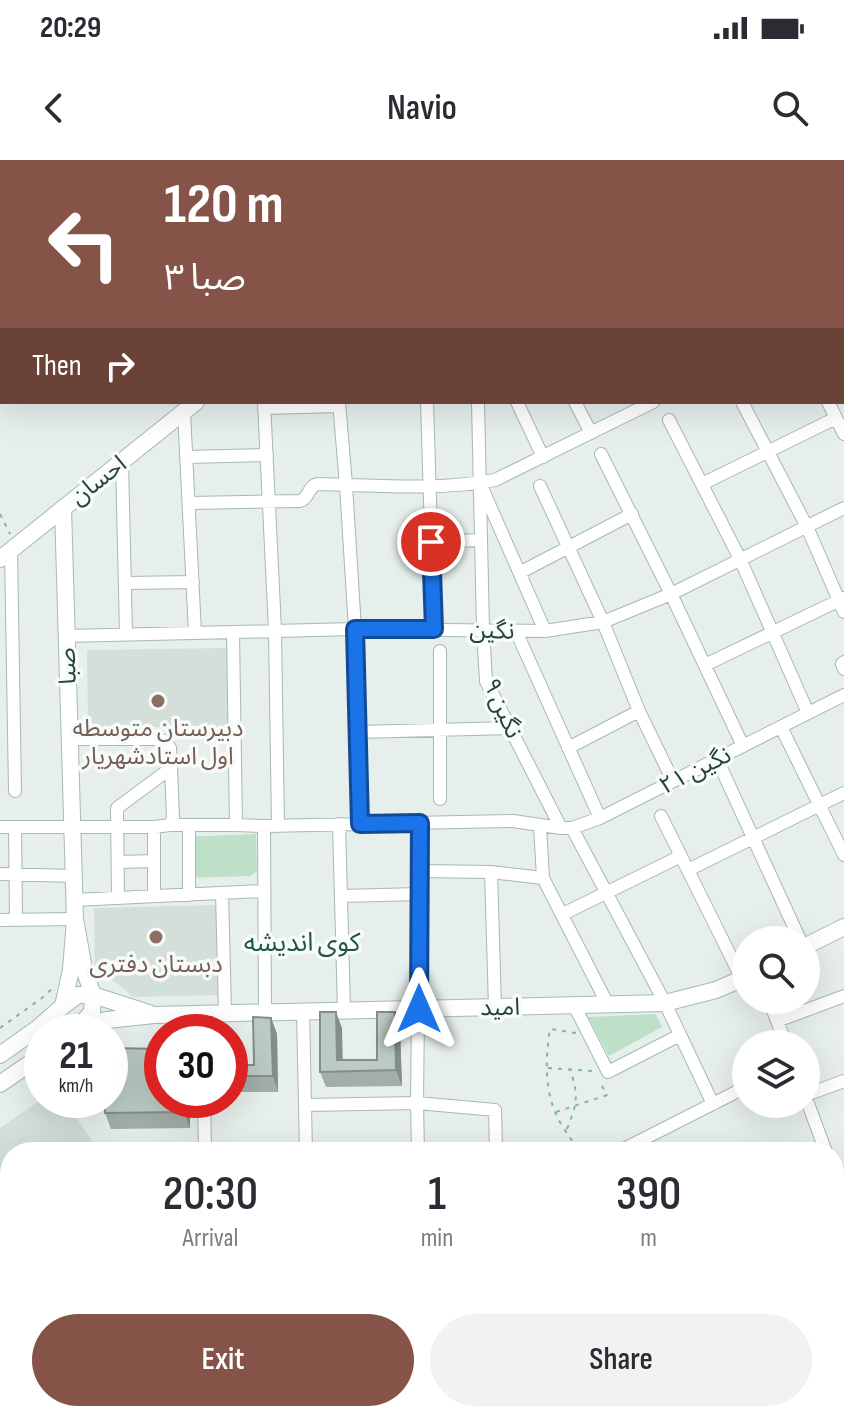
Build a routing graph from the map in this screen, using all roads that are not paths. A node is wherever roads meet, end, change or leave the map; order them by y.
1 (339, 404) edge
2 (427, 404) edge
3 (478, 404) edge
4 (518, 404) edge
5 (576, 404) edge
6 (649, 404) edge
7 (743, 404) edge
8 (829, 404) edge
9 (264, 405) edge
10 (190, 407) edge
11 (836, 418) junction
12 (669, 420) dead end
13 (591, 433) junction
14 (844, 434) edge
15 (767, 452) junction
16 (601, 454) dead end
17 (267, 455) junction
18 (186, 457) junction
19 (543, 457) junction
20 (122, 461) junction
21 (480, 483) junction
22 (702, 484) junction
23 (346, 485) junction
24 (429, 485) junction
25 (540, 486) dead end
26 (270, 502) junction
27 (189, 503) junction
28 (63, 508) junction
29 (844, 508) edge
30 (632, 514) junction
31 (807, 527) junction
32 (481, 540) junction
33 (431, 542) junction
34 (569, 547) junction
35 (9, 552) edge
36 (741, 561) junction
37 (521, 572) junction
38 (193, 582) junction
39 (125, 583) junction
40 (671, 594) junction
41 (842, 603) edge
42 (603, 622) junction
43 (355, 629) junction
44 (434, 629) junction
45 (483, 629) junction
46 (275, 630) junction
47 (516, 631) junction
48 (545, 631) junction
49 (233, 632) junction
50 (195, 633) junction
51 (773, 633) junction
52 (126, 634) junction
53 (66, 636) junction
54 (440, 651) dead end
55 (844, 662) edge
56 (705, 665) junction
57 (844, 669) edge
58 (6, 687) edge
59 (844, 695) edge
60 (639, 711) junction
61 (808, 713) junction
62 (781, 727) junction
63 (511, 728) junction
64 (440, 730) junction
65 (358, 732) junction
66 (70, 739) junction
67 (743, 746) junction
68 (568, 748) junction
69 (717, 759) junction
70 (171, 768) junction
71 (673, 781) junction
72 (15, 791) dead end
73 (844, 793) edge
74 (440, 799) dead end
75 (820, 805) junction
76 (661, 816) dead end
77 (600, 818) junction
78 (420, 823) junction
79 (339, 824) junction
80 (360, 824) junction
81 (170, 825) junction
82 (189, 825) junction
83 (236, 825) junction
84 (264, 826) junction
85 (278, 826) junction
86 (540, 826) junction
87 (0, 827) edge
88 (15, 827) junction
89 (154, 827) junction
90 (117, 828) junction
91 (566, 828) junction
92 (72, 829) junction
93 (753, 837) junction
94 (844, 855) edge
95 (681, 856) junction
96 (154, 861) junction
97 (118, 862) junction
98 (688, 870) junction
99 (420, 871) junction
100 (491, 872) junction
101 (0, 874) edge
102 (16, 875) junction
103 (74, 876) junction
104 (543, 878) junction
105 (263, 891) junction
106 (607, 892) junction
107 (222, 893) junction
108 (420, 894) junction
109 (189, 895) junction
110 (154, 896) junction
111 (341, 896) junction
112 (118, 898) junction
113 (74, 900) junction
114 (563, 914) junction
115 (75, 919) junction
116 (0, 920) edge
117 (16, 920) junction
118 (794, 926) edge
119 (844, 927) edge
120 (820, 939) edge
121 (732, 955) edge
122 (732, 983) edge
123 (93, 995) junction
124 (844, 996) edge
125 (665, 1003) junction
126 (574, 1005) junction
127 (608, 1005) junction
128 (63, 1006) junction
129 (495, 1007) junction
130 (419, 1009) junction
131 (344, 1010) junction
132 (303, 1011) junction
133 (265, 1012) junction
134 (225, 1013) junction
135 (54, 1014) edge
136 (90, 1014) edge
137 (151, 1014) edge
138 (220, 1014) edge
139 (774, 1014) edge
140 (777, 1021) junction
141 (781, 1030) edge
142 (680, 1035) junction
143 (24, 1038) edge
144 (1, 1054) edge
145 (24, 1068) edge
146 (16, 1074) junction
147 (844, 1081) edge
148 (0, 1084) edge
149 (820, 1091) edge
150 (732, 1094) edge
151 (417, 1103) junction
152 (713, 1104) junction
153 (305, 1105) junction
154 (204, 1118) edge
155 (814, 1118) edge
156 (205, 1142) edge
157 (306, 1142) edge
158 (418, 1142) edge
159 (496, 1142) edge
160 (638, 1142) edge
161 (822, 1142) edge

1 - 9 street
1 - 23 street
2 - 24 street
3 - 21 street, نگین ۹
4 - 19 street
5 - 13 street
6 - 13 street
7 - 15 street
8 - 11 street
9 - 17 street
10 - 18 street
10 - 20 main road, احسان
11 - 14 street
11 - 15 street
12 - 22 street
13 - 19 street
15 - 22 street
15 - 31 street
16 - 30 street
17 - 18 street
17 - 26 street
18 - 27 street
19 - 21 street
20 - 28 main road, احسان
20 - 39 street
21 - 24 street
21 - 32 street, نگین ۹
21 - 37 street
22 - 36 street
23 - 24 street
23 - 26 street
23 - 43 street
24 - 33 street
25 - 34 street
26 - 27 street
26 - 46 street
27 - 38 street
28 - 35 main road, احسان
28 - 53 main road, صبا
29 - 31 street, نگین
30 - 34 street
30 - 40 street
31 - 36 street, نگین
31 - 41 street
32 - 33 street
32 - 45 street, نگین ۹
33 - 44 street
34 - 37 street
34 - 42 street
35 - 58 street
36 - 40 street, نگین
36 - 51 street
37 - 48 street
38 - 39 street
38 - 50 street
39 - 52 street
40 - 42 street, نگین
40 - 56 street
41 - 51 street
42 - 48 street, نگین
42 - 60 street
43 - 44 street, نگین
43 - 46 street, نگین
43 - 65 street
44 - 45 street, نگین
45 - 47 street, نگین
45 - 63 street, نگین ۹
46 - 49 street, نگین
46 - 85 street
47 - 48 street, نگین
47 - 68 street
49 - 50 street, نگین
49 - 83 street
50 - 52 street, نگین
51 - 56 street
51 - 61 street
52 - 53 street, نگین
53 - 66 main road, صبا
54 - 64 street
55 - 57 street
56 - 67 street
58 - 72 street
59 - 61 street, نگین ۲۱
60 - 68 street
60 - 71 street
61 - 62 street, نگین ۲۱
62 - 67 street, نگین ۲۱
62 - 75 street
63 - 64 street
63 - 91 street, نگین ۹
64 - 65 street
64 - 74 street
65 - 80 street
66 - 70 street
66 - 92 main road, صبا
67 - 69 street, نگین ۲۱
68 - 77 street
69 - 71 street, نگین ۲۱
69 - 93 street
70 - 81 street
70 - 90 street
71 - 77 street, نگین ۲۱
73 - 75 street
75 - 93 street
75 - 94 street
76 - 95 street
77 - 91 street, نگین ۲۱
78 - 80 street, نگین ۲۱
78 - 86 street, نگین ۲۱
78 - 99 street
79 - 80 street, نگین ۲۱
79 - 85 street, نگین ۲۱
79 - 111 street
81 - 82 street, نگین ۲۱
81 - 89 street, نگین ۲۱
82 - 83 street, نگین ۲۱
82 - 109 street
83 - 84 street, نگین ۲۱
84 - 85 street, نگین ۲۱
84 - 105 street
86 - 91 street, نگین ۲۱
86 - 104 street
87 - 88 street, نگین ۲۱
88 - 92 street, نگین ۲۱
88 - 102 street
89 - 90 street, نگین ۲۱
89 - 96 street
90 - 92 street, نگین ۲۱
90 - 97 street
91 - 106 street, نگین ۹
92 - 103 main road, صبا
93 - 98 street
93 - 118 street
95 - 98 street
95 - 106 street
96 - 97 street
96 - 110 street
97 - 112 street
98 - 121 street
99 - 100 street
99 - 108 street
100 - 104 street
100 - 129 street
101 - 102 street
102 - 103 street
102 - 117 street
103 - 113 main road, صبا
104 - 114 street
105 - 107 street
105 - 133 street
106 - 114 street
106 - 125 street, نگین ۹
107 - 109 street
107 - 134 street
108 - 111 street
108 - 130 street
109 - 110 street
110 - 112 street
111 - 131 street
112 - 113 street
113 - 115 main road, صبا
114 - 127 street
115 - 117 street
115 - 123 main road
115 - 128 main road
116 - 117 street
119 - 120 main road
122 - 125 main road, امید
123 - 128 main road
123 - 136 main road
123 - 137 main road
124 - 140 street
125 - 127 main road, امید
125 - 142 street, نگین ۹
126 - 127 main road, امید
126 - 129 main road, امید
126 - 142 street
128 - 135 main road
129 - 130 main road, امید
130 - 131 main road, امید
130 - 151 street
131 - 132 main road, امید
132 - 133 main road, امید
132 - 153 street
133 - 134 main road, امید
134 - 138 main road, امید
139 - 140 street
140 - 141 street
142 - 152 street, نگین ۹
143 - 144 main road
144 - 146 main road
145 - 146 main road
146 - 148 main road
147 - 149 street
150 - 152 street
151 - 153 street
151 - 158 street
151 - 159 street
152 - 160 street
153 - 157 street
154 - 156 street
155 - 161 street

